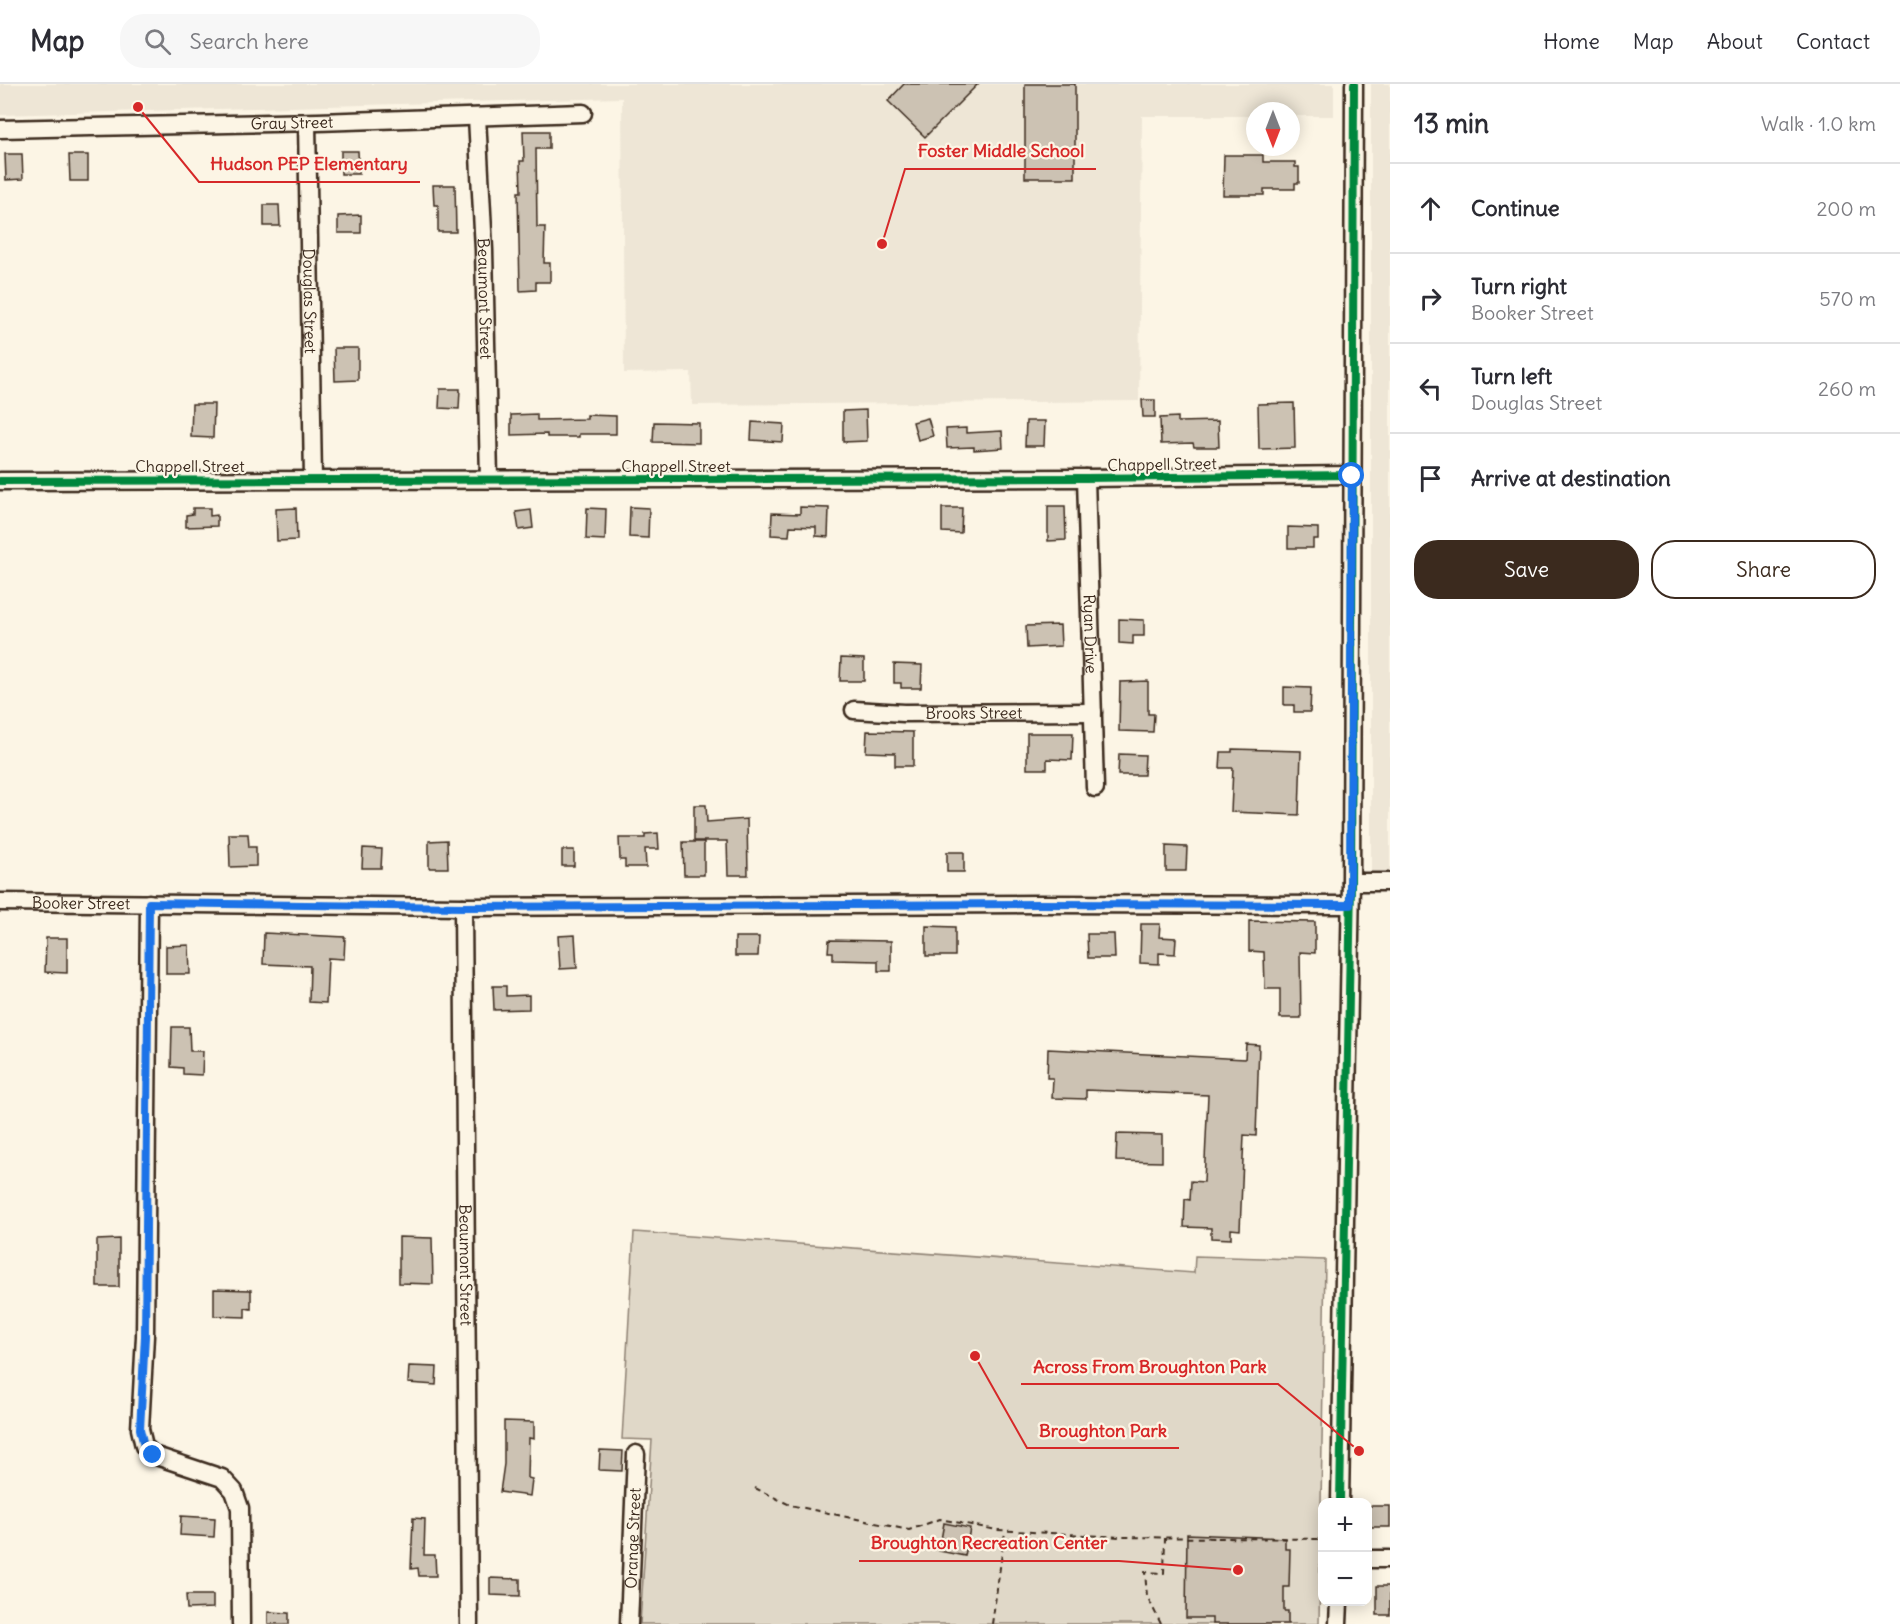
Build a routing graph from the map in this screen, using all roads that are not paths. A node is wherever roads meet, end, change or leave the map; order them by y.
1 (1354, 84) edge
2 (583, 112) dead end
3 (477, 117) junction
4 (307, 123) junction
5 (0, 129) edge
6 (1352, 476) junction
7 (1086, 478) junction
8 (313, 479) junction
9 (489, 479) junction
10 (0, 480) edge
11 (855, 710) dead end
12 (1093, 712) junction
13 (1095, 788) dead end
14 (1351, 882) junction
15 (1390, 882) edge
16 (0, 902) edge
17 (149, 903) junction
18 (1350, 905) junction
19 (464, 907) junction
20 (636, 1454) dead end
21 (1340, 1498) edge
22 (1372, 1559) edge
23 (1390, 1559) edge
24 (1339, 1606) edge
25 (241, 1624) edge
26 (469, 1624) edge
27 (628, 1624) edge
28 (1338, 1624) edge

1 - 6 street
2 - 3 street, Gray Street
3 - 4 street, Gray Street
3 - 9 street, Beaumont Street
4 - 5 street, Gray Street
4 - 8 street, Douglas Street
6 - 7 street, Chappell Street
6 - 14 street
7 - 9 street, Chappell Street
7 - 12 street, Ryan Drive
8 - 9 street, Chappell Street
8 - 10 street, Chappell Street
11 - 12 street, Brooks Street
12 - 13 street, Ryan Drive
14 - 15 street
14 - 18 street
16 - 17 street, Booker Street
17 - 19 street, Booker Street
17 - 25 street
18 - 19 street, Booker Street
18 - 21 street
19 - 26 street, Beaumont Street
20 - 27 street, Orange Street
22 - 23 street
24 - 28 street

